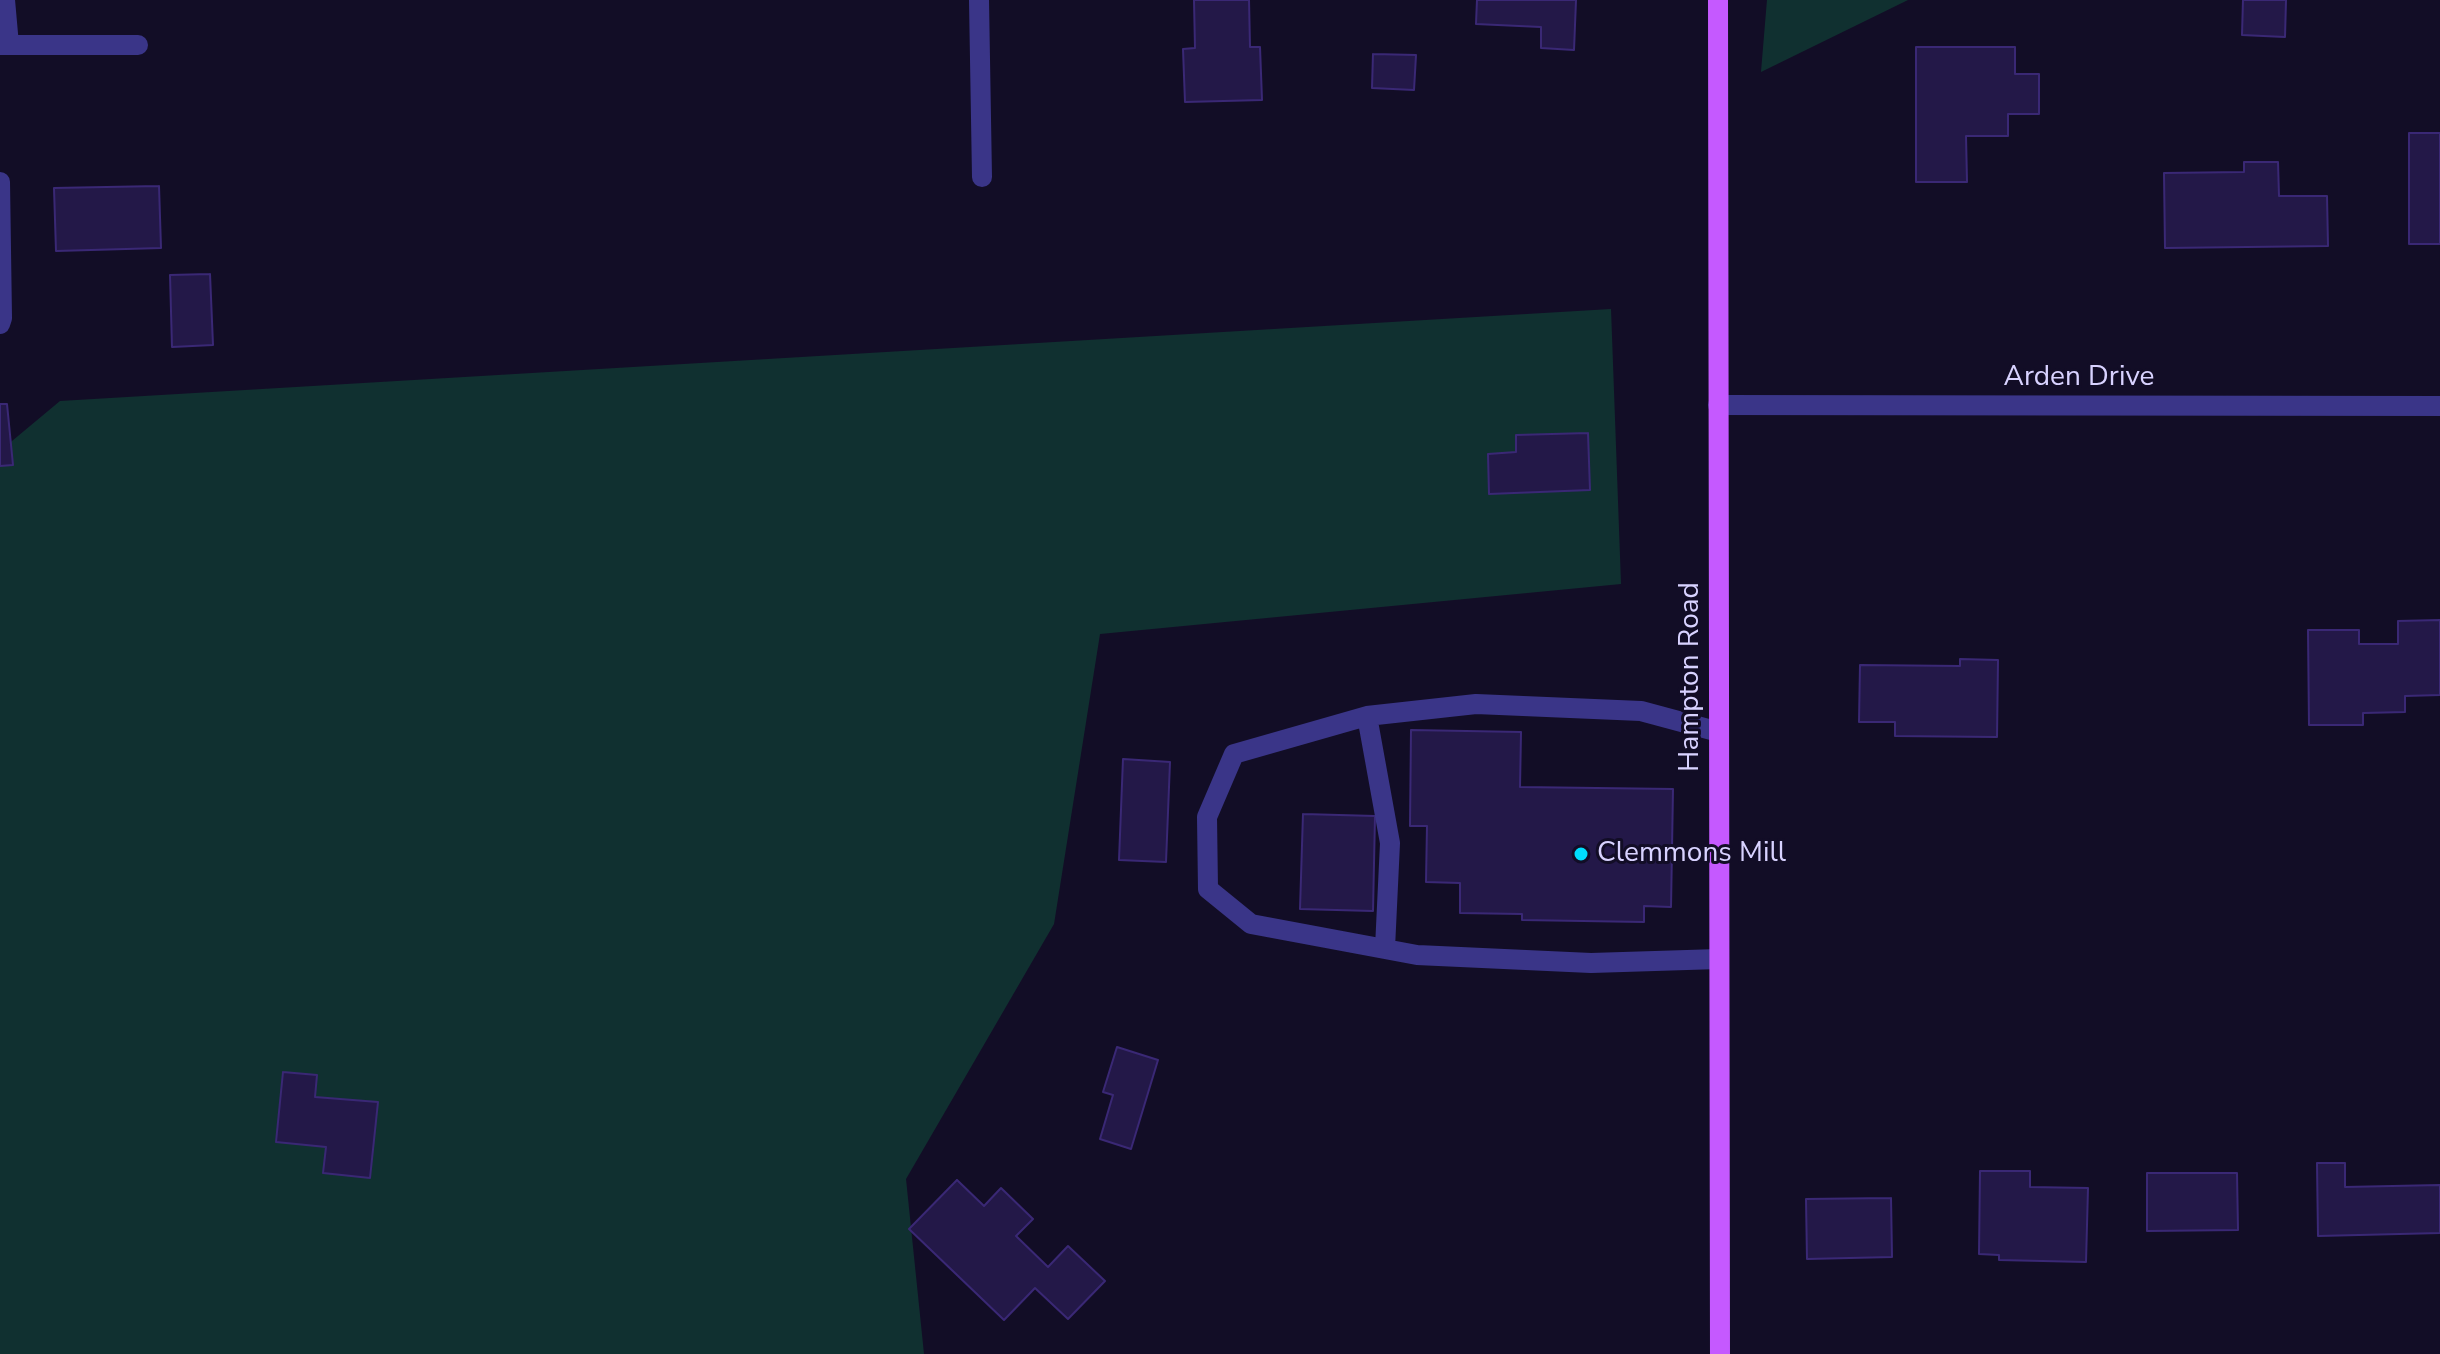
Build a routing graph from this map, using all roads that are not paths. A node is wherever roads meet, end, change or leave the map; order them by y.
1 (5, 0) edge
2 (979, 0) edge
3 (1718, 0) edge
4 (4, 45) edge
5 (138, 45) dead end
6 (982, 177) dead end
7 (0, 182) edge
8 (1, 244) edge
9 (0, 324) edge
10 (1718, 405) junction
11 (2440, 406) edge
12 (1367, 716) junction
13 (1719, 732) junction
14 (1385, 948) junction
15 (1719, 959) junction
16 (1720, 1354) edge

1 - 4 street
2 - 6 street
3 - 10 main road, Hampton Road
4 - 5 street
7 - 8 street
8 - 9 street
10 - 11 street, Arden Drive
10 - 13 main road, Hampton Road
12 - 13 street
12 - 14 street
12 - 14 street
13 - 15 main road, Hampton Road
14 - 15 street
15 - 16 main road, Hampton Road

